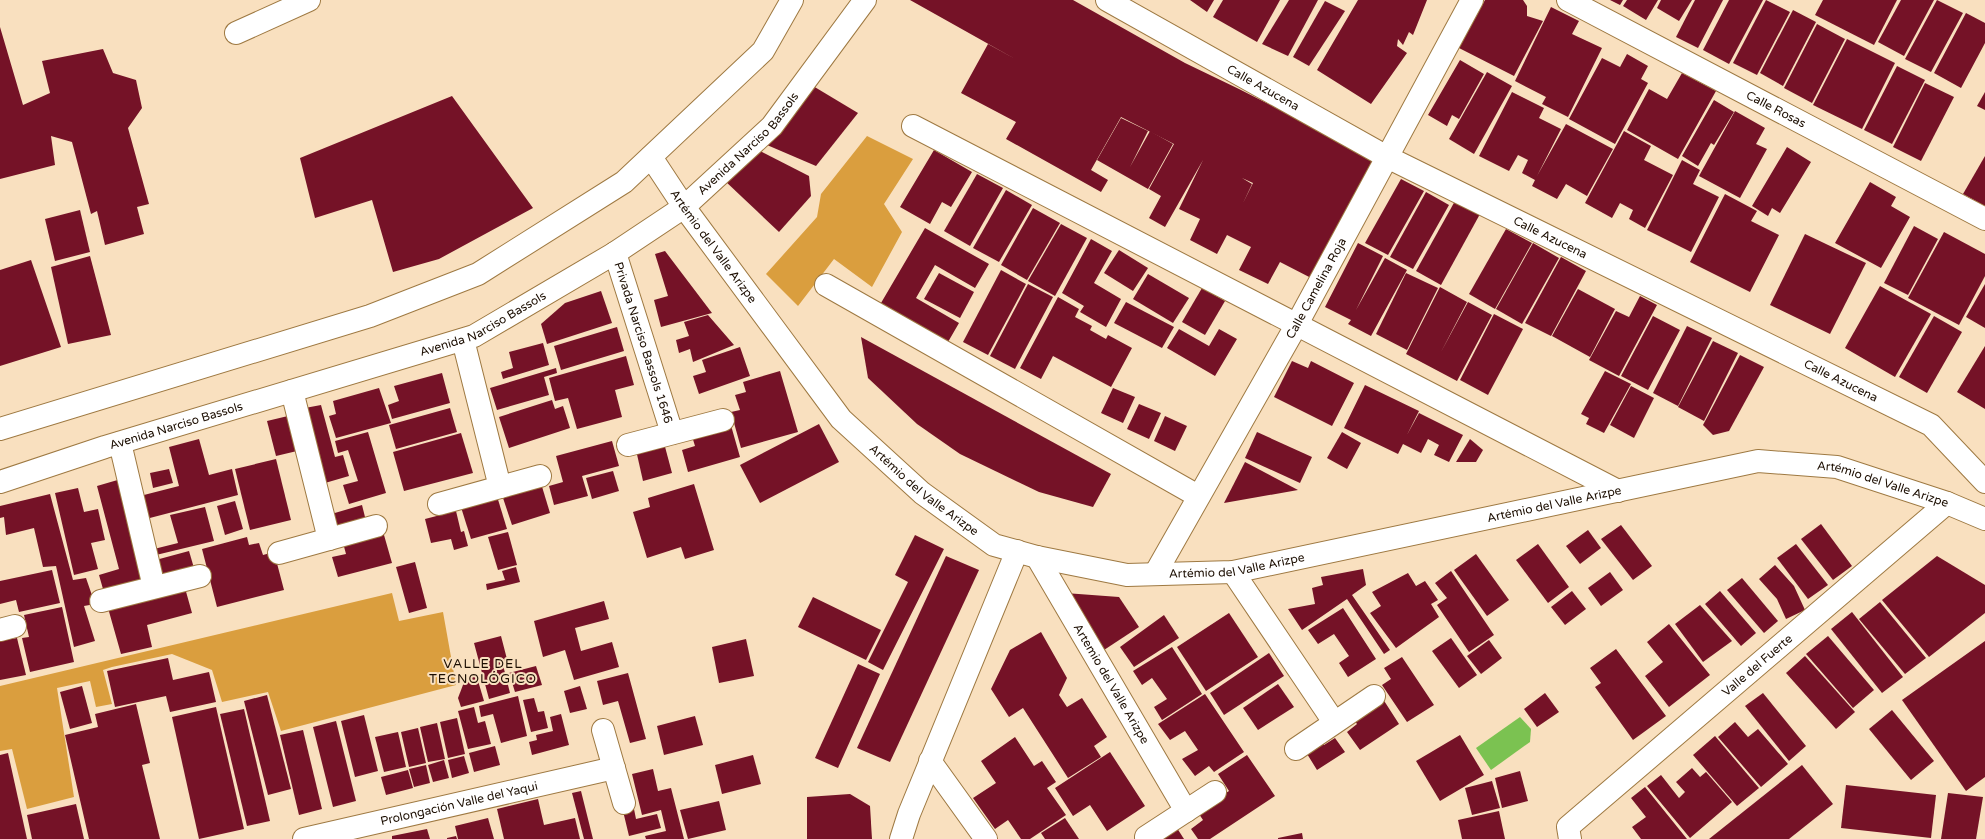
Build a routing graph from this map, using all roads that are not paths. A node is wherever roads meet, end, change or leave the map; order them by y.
1 (309, 0) edge
2 (792, 0) edge
3 (865, 0) edge
4 (1107, 0) edge
5 (1472, 0) edge
6 (1568, 0) edge
7 (236, 33) dead end
8 (913, 126) dead end
9 (651, 157) junction
10 (1387, 157) junction
11 (684, 207) junction
12 (1985, 219) edge
13 (615, 253) junction
14 (826, 285) dead end
15 (1297, 324) junction
16 (463, 340) junction
17 (292, 391) junction
18 (723, 420) dead end
19 (0, 429) edge
20 (672, 433) junction
21 (120, 443) junction
22 (628, 445) dead end
23 (540, 476) dead end
24 (0, 482) edge
25 (1985, 482) edge
26 (500, 487) junction
27 (1618, 491) junction
28 (1198, 496) junction
29 (1947, 503) junction
30 (439, 504) dead end
31 (1985, 519) edge
32 (376, 526) dead end
33 (329, 539) junction
34 (279, 553) dead end
35 (1027, 554) junction
36 (1233, 572) junction
37 (1155, 574) junction
38 (200, 576) dead end
39 (154, 587) junction
40 (101, 601) dead end
41 (1374, 696) dead end
42 (1334, 722) junction
43 (603, 730) dead end
44 (1296, 748) dead end
45 (930, 761) junction
46 (614, 768) junction
47 (1215, 792) dead end
48 (624, 803) dead end
49 (1186, 811) junction
50 (1569, 833) edge
51 (1146, 837) dead end
52 (304, 839) edge
53 (901, 839) edge
54 (986, 839) edge

1 - 7 street
2 - 9 street
3 - 11 street, Avenida Narciso Bassols
4 - 10 street, Calle Azucena
5 - 10 street, Calle Camelina Roja
6 - 12 street, Calle Rosas
8 - 15 street
9 - 11 street, Artémio del Valle Arizpe
9 - 19 street
10 - 15 street, Calle Camelina Roja
10 - 25 street, Calle Azucena
11 - 13 street, Avenida Narciso Bassols
11 - 35 street, Artémio del Valle Arizpe
13 - 16 street, Avenida Narciso Bassols
13 - 20 street, Privada Narciso Bassols 1646
14 - 28 street
15 - 27 street
15 - 28 street, Calle Camelina Roja
16 - 17 street, Avenida Narciso Bassols
16 - 26 street
17 - 21 street, Avenida Narciso Bassols
17 - 33 street
18 - 20 street, Privada Narciso Bassols 1646
20 - 22 street, Privada Narciso Bassols 1646
21 - 24 street, Avenida Narciso Bassols
21 - 39 street
23 - 26 street
26 - 30 street
27 - 29 street, Artémio del Valle Arizpe
27 - 36 street, Artémio del Valle Arizpe
28 - 37 street, Calle Camelina Roja
29 - 31 street, Artémio del Valle Arizpe
29 - 50 street, Valle del Fuerte
32 - 33 street
33 - 34 street
35 - 37 street, Artémio del Valle Arizpe
35 - 45 street
35 - 49 street, Artemio del Valle Arizpe
36 - 37 street, Artémio del Valle Arizpe
36 - 42 street
38 - 39 street
39 - 40 street
41 - 42 street
42 - 44 street
43 - 46 street
45 - 53 street
45 - 54 street
46 - 48 street
46 - 52 street, Prolongación Valle del Yaqui
47 - 49 street
49 - 51 street

